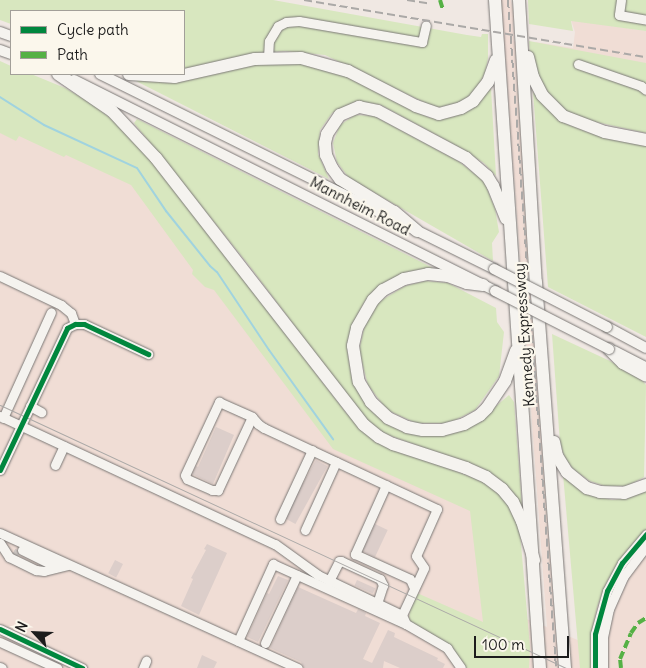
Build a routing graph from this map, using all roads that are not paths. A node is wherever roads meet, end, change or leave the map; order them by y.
1 (495, 0) edge
2 (519, 0) edge
3 (621, 0) edge
4 (646, 20) edge
5 (426, 25) dead end
6 (521, 29) junction
7 (498, 55) junction
8 (268, 58) junction
9 (578, 64) dead end
10 (60, 75) edge
11 (61, 75) edge
12 (102, 75) edge
13 (144, 75) edge
14 (185, 75) edge
15 (185, 75) edge
16 (646, 90) edge
17 (646, 140) edge
18 (509, 228) junction
19 (417, 231) junction
20 (0, 276) edge
21 (483, 285) junction
22 (51, 312) dead end
23 (75, 324) junction
24 (518, 336) junction
25 (646, 348) edge
26 (608, 349) junction
27 (148, 354) dead end
28 (646, 367) edge
29 (646, 376) edge
30 (544, 384) junction
31 (30, 406) junction
32 (41, 412) dead end
33 (2, 417) edge
34 (252, 417) junction
35 (20, 426) junction
36 (11, 446) junction
37 (64, 446) junction
38 (312, 450) junction
39 (21, 451) dead end
40 (336, 462) junction
41 (55, 465) dead end
42 (0, 470) edge
43 (386, 485) junction
44 (646, 485) edge
45 (280, 519) dead end
46 (305, 530) dead end
47 (646, 534) edge
48 (3, 539) edge
49 (646, 546) edge
50 (534, 560) junction
51 (68, 565) junction
52 (54, 568) junction
53 (297, 575) junction
54 (329, 581) junction
55 (412, 584) junction
56 (377, 603) junction
57 (402, 615) junction
58 (406, 624) junction
59 (0, 629) edge
60 (239, 638) junction
61 (0, 642) edge
62 (265, 643) dead end
63 (539, 648) junction
64 (278, 652) dead end
65 (57, 668) edge
66 (82, 668) edge
67 (298, 668) edge
68 (461, 668) edge
69 (536, 668) edge
70 (540, 668) edge
71 (565, 668) edge
72 (595, 668) edge
73 (603, 668) edge

1 - 7 highway, Kennedy Expressway
2 - 6 highway, Kennedy Expressway
3 - 4 street
5 - 8 street
6 - 17 highway
6 - 30 highway, Kennedy Expressway
7 - 8 highway
7 - 18 highway, Kennedy Expressway
8 - 14 highway
9 - 16 street
10 - 50 highway
11 - 21 main road, Mannheim Road
12 - 19 main road, Mannheim Road
13 - 15 highway
18 - 19 highway
18 - 24 highway, Kennedy Expressway
19 - 25 main road, Mannheim Road, bridge
20 - 23 street
21 - 24 highway
21 - 26 main road, Mannheim Road, bridge
22 - 33 street
23 - 27 street
23 - 31 street
24 - 50 highway, Kennedy Expressway
26 - 28 main road, Mannheim Road
26 - 29 highway
30 - 44 highway
30 - 71 highway, Kennedy Expressway
31 - 32 street
31 - 35 street
33 - 35 street
34 - 34 street
34 - 38 street
35 - 36 street
35 - 37 street
36 - 39 street
36 - 42 street
37 - 41 street
37 - 54 street
38 - 40 street
38 - 45 street
40 - 43 street
40 - 46 street
43 - 55 street
43 - 55 street
47 - 72 street
48 - 51 street
48 - 52 street
48 - 52 street
49 - 73 street
50 - 63 highway, Kennedy Expressway
51 - 52 street
51 - 60 street
53 - 58 street
53 - 60 street
53 - 62 street
54 - 56 street
54 - 56 street
55 - 57 street
56 - 57 street
57 - 58 street
58 - 68 street
59 - 66 street
60 - 64 street
60 - 67 street
61 - 65 street
63 - 69 highway
63 - 70 highway, Kennedy Expressway

